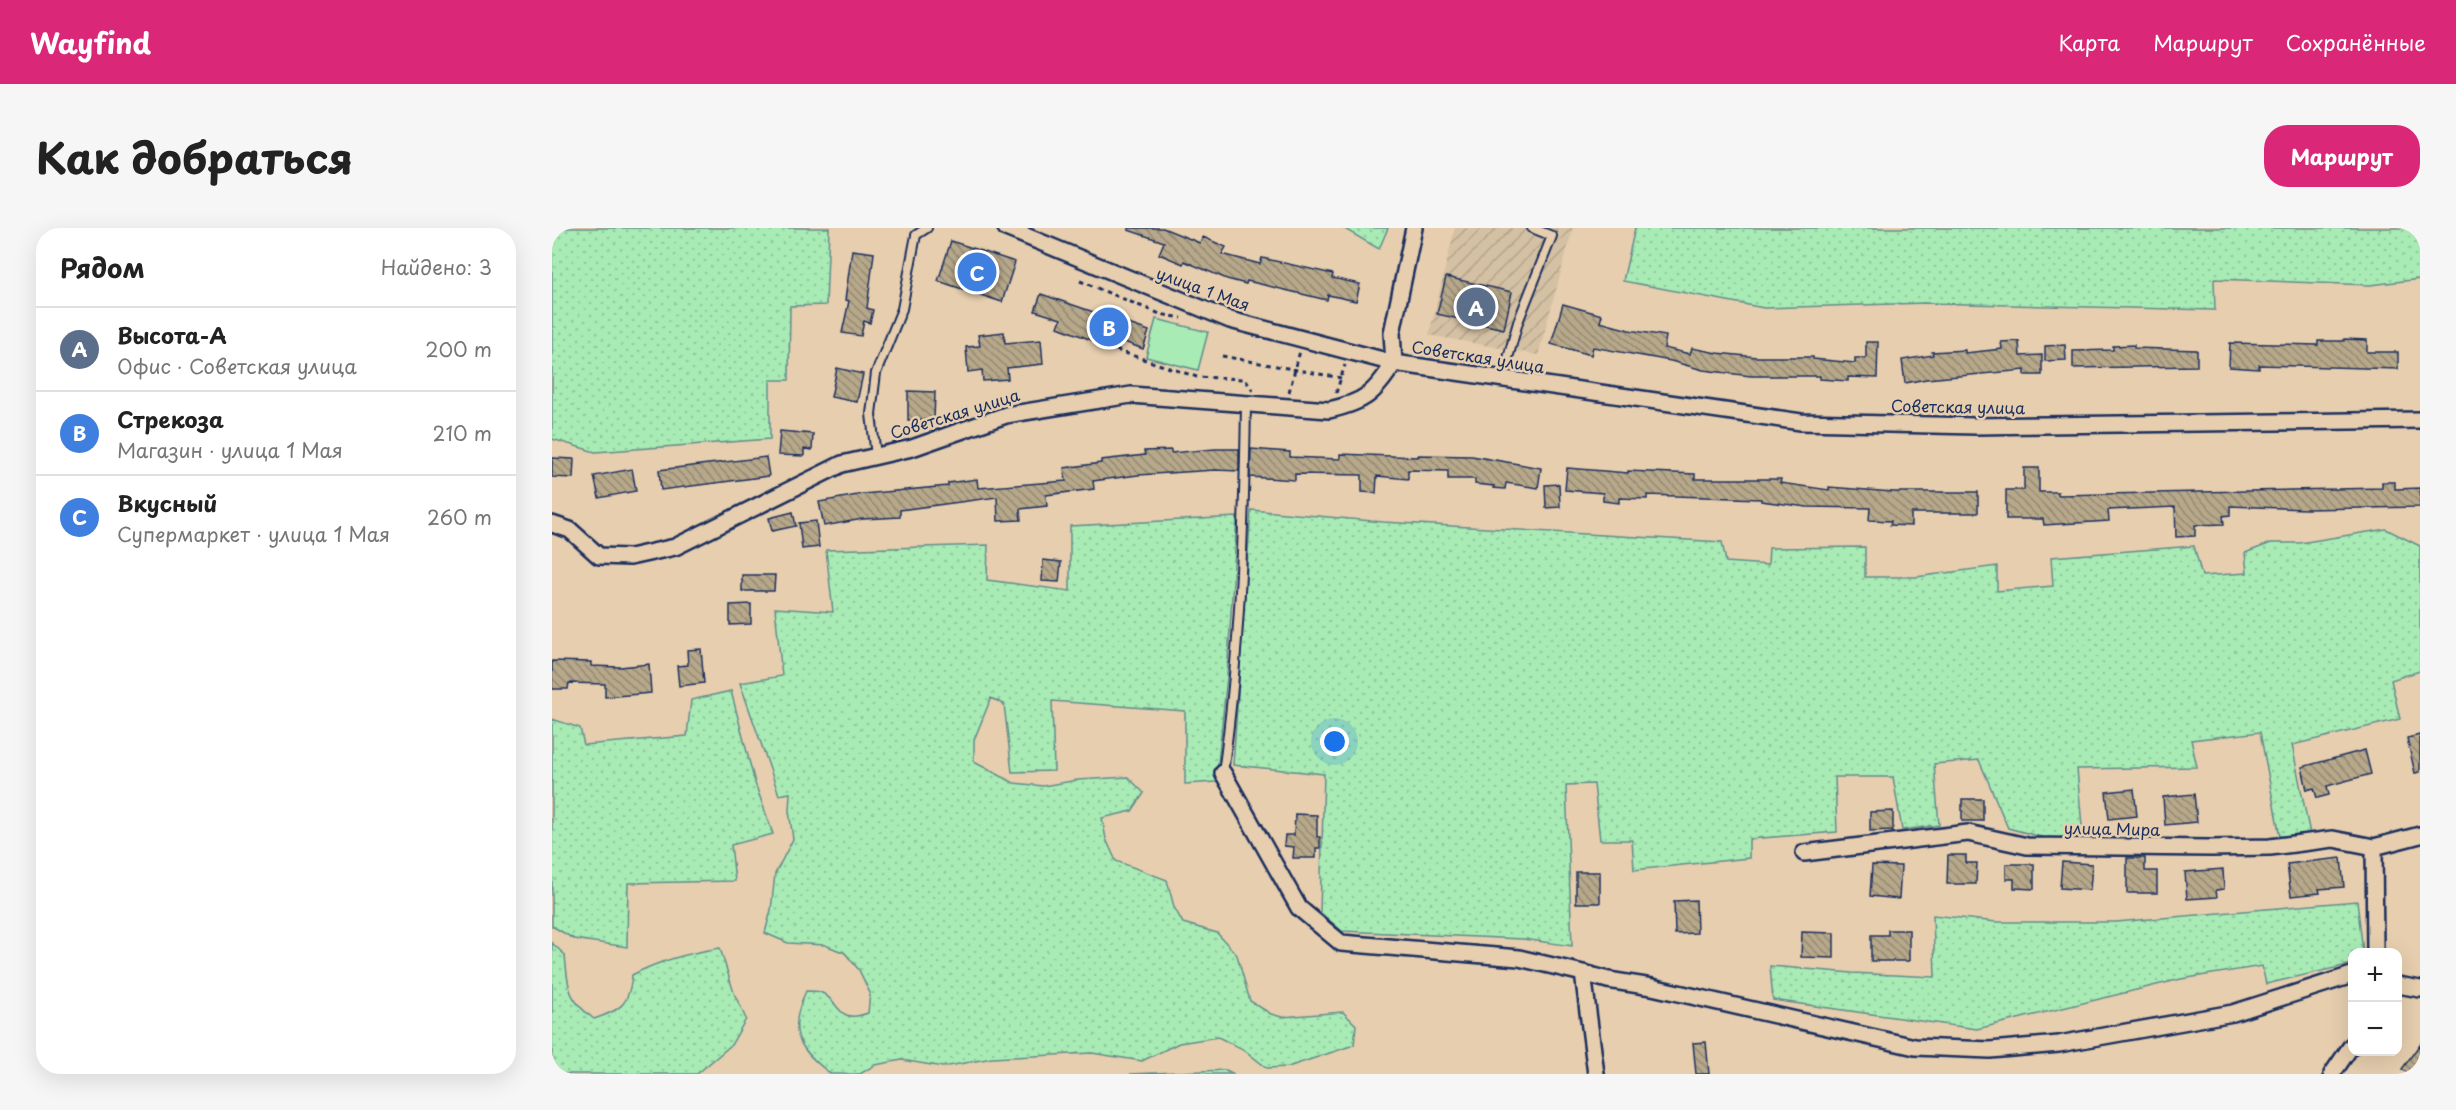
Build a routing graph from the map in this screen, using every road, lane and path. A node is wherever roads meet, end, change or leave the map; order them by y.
1 (927, 228) edge
2 (1006, 228) edge
3 (1414, 228) edge
4 (1532, 228) edge
5 (1080, 281) dead end
6 (1191, 320) dead end
7 (1291, 348) dead end
8 (1116, 350) dead end
9 (1222, 356) dead end
10 (1346, 362) dead end
11 (1394, 363) junction
12 (1295, 369) junction
13 (1341, 378) junction
14 (1502, 380) junction
15 (1289, 393) dead end
16 (1345, 395) dead end
17 (1250, 398) junction
18 (2420, 420) edge
19 (876, 456) junction
20 (552, 524) edge
21 (1223, 773) joint
22 (2420, 836) edge
23 (2374, 847) junction
24 (1804, 853) dead end
25 (2376, 948) edge
26 (1583, 973) junction
27 (2348, 976) edge
28 (2402, 986) edge
29 (2420, 989) edge
30 (2348, 1051) edge
31 (1596, 1074) edge
32 (2332, 1074) edge

1 - 19 lane
2 - 11 street, улица 1 Мая
3 - 11 street
4 - 14 lane
5 - 6 path
7 - 12 path
8 - 17 path
9 - 12 path
10 - 13 path
11 - 14 street, Советская улица
11 - 17 street, Советская улица
12 - 13 path
12 - 15 path
13 - 16 path
14 - 18 street, Советская улица
17 - 19 street, Советская улица
17 - 21 lane
19 - 20 street, Советская улица
21 - 26 street
22 - 23 street, улица Мира
23 - 24 street, улица Мира
23 - 25 street
26 - 27 street
26 - 31 street
28 - 29 street
30 - 32 street

